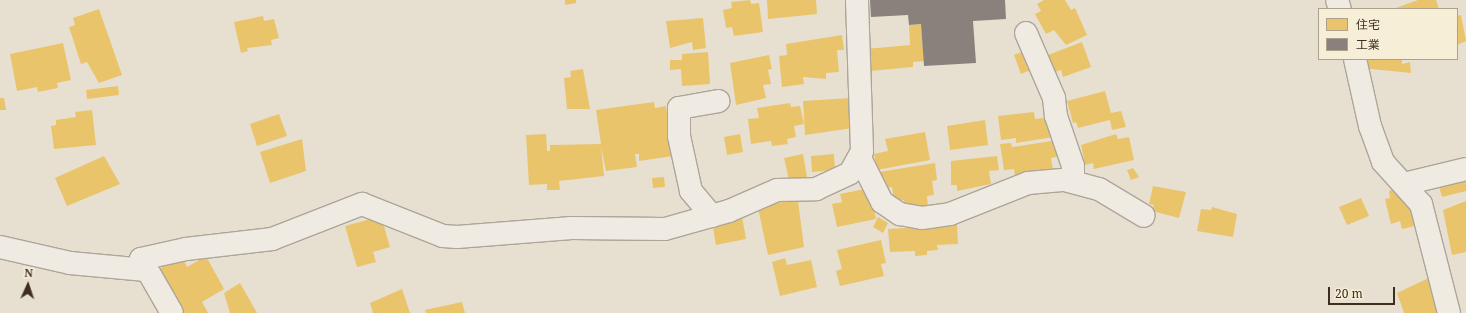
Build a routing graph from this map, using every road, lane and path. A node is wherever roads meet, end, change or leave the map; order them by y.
1 (857, 0) edge
2 (1026, 32) dead end
3 (1355, 60) edge
4 (718, 101) dead end
5 (860, 158) junction
6 (1466, 169) edge
7 (1073, 181) junction
8 (1404, 184) junction
9 (712, 216) junction
10 (1144, 216) dead end
11 (0, 247) edge
12 (141, 259) junction
13 (172, 313) edge
14 (1449, 313) edge

1 - 5 street
2 - 7 street
3 - 8 street
4 - 9 street
5 - 7 street
5 - 9 street
6 - 8 street
7 - 10 street
8 - 14 street
9 - 12 street
11 - 12 street
12 - 13 street

